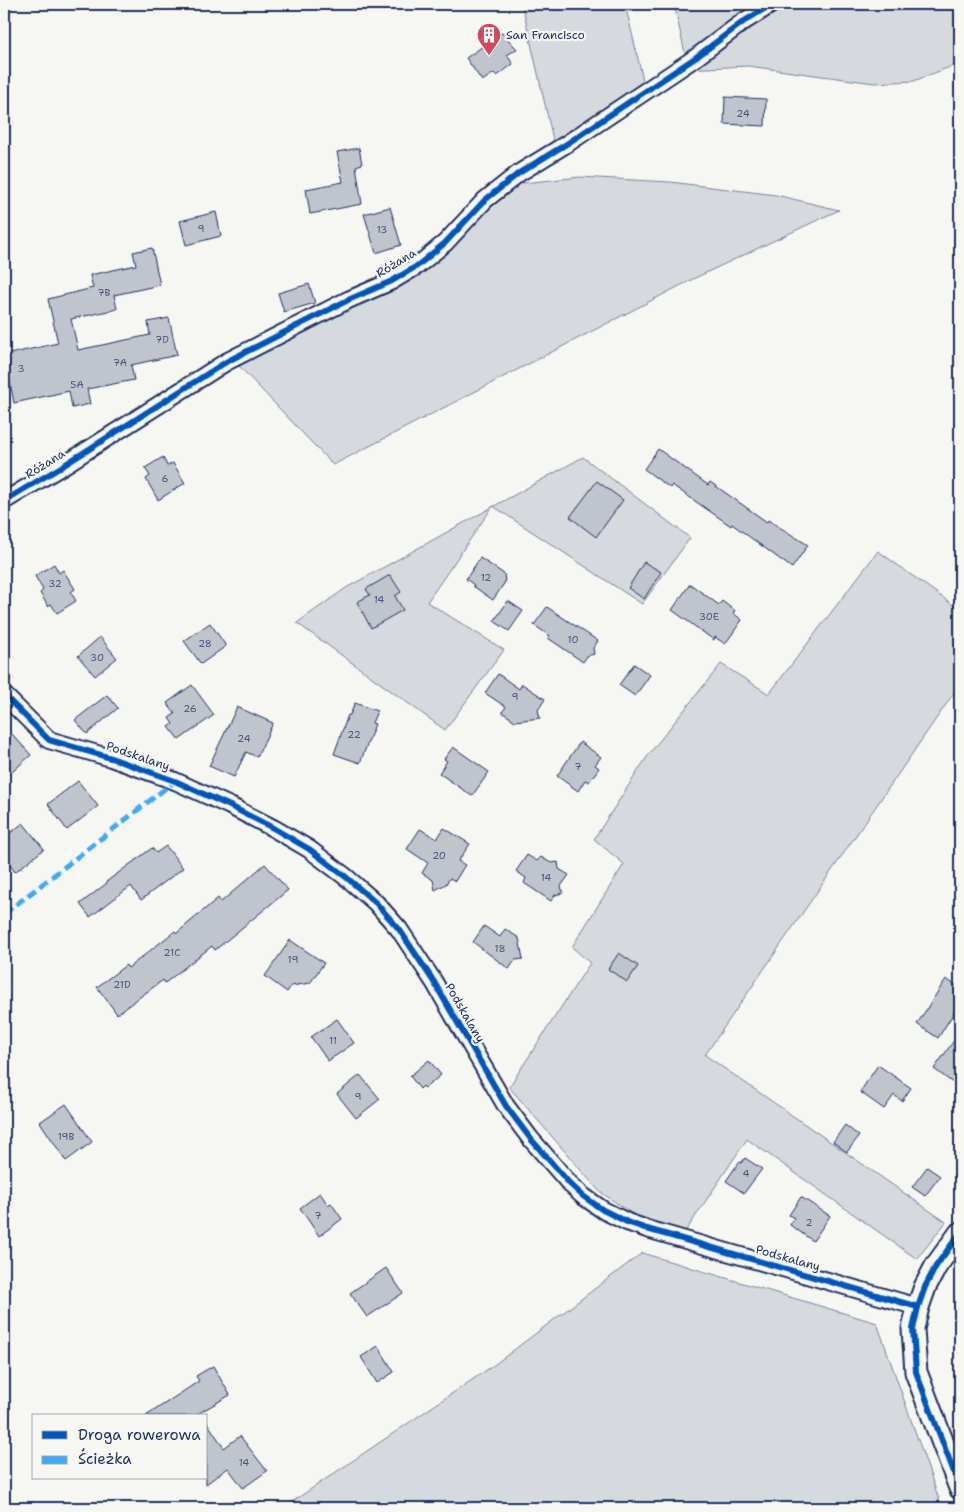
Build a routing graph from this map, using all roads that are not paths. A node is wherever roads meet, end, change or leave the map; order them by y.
1 (772, 4) edge
2 (4, 501) edge
3 (4, 695) edge
4 (960, 1233) edge
5 (918, 1307) junction
6 (960, 1488) edge

1 - 2 street, Różana
3 - 5 street, Podskalany
4 - 5 street
5 - 6 street

